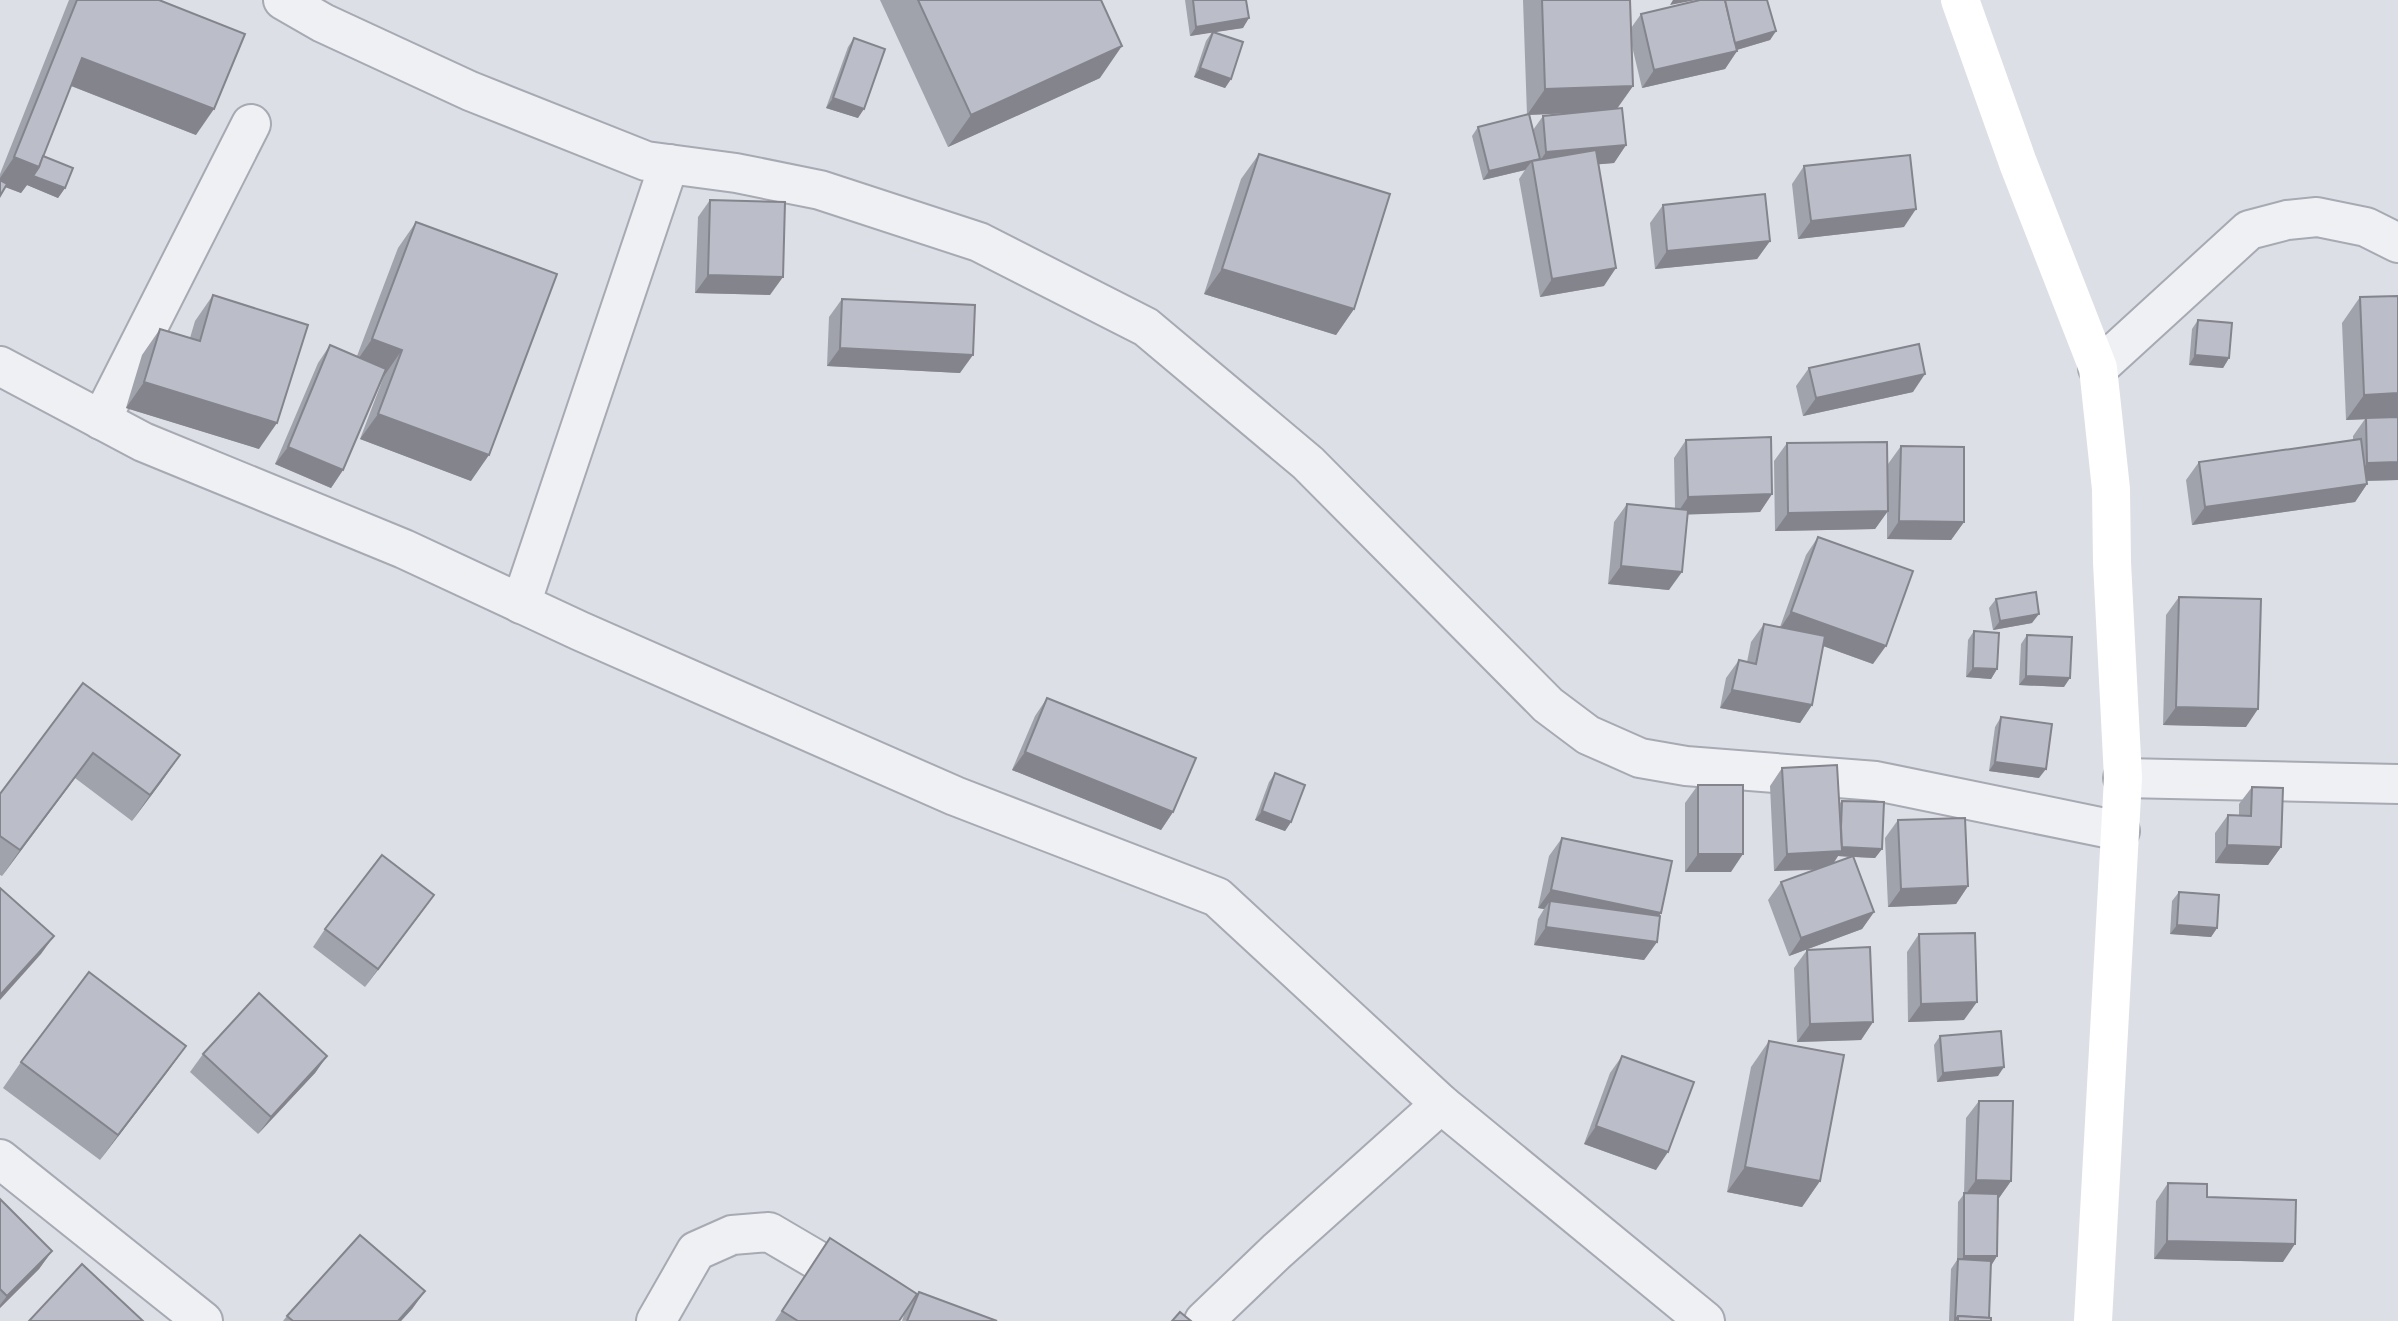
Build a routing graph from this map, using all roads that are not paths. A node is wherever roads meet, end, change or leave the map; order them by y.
1 (283, 0) edge
2 (1959, 0) edge
3 (251, 124) dead end
4 (669, 164) junction
5 (2398, 243) edge
6 (0, 366) edge
7 (2098, 368) junction
8 (101, 420) junction
9 (521, 604) junction
10 (2123, 778) junction
11 (2398, 784) edge
12 (2120, 831) junction
13 (1441, 1104) junction
14 (0, 1159) edge
15 (894, 1306) edge
16 (203, 1321) edge
17 (656, 1321) edge
18 (1204, 1321) edge
19 (1705, 1321) edge
20 (2093, 1321) edge

1 - 4 street
2 - 7 street
3 - 8 street
4 - 9 street
4 - 12 street
5 - 7 street
6 - 8 street
7 - 10 street
8 - 9 street
9 - 13 street
10 - 11 street
10 - 12 street
12 - 20 street
13 - 18 street
13 - 19 street
14 - 16 street
15 - 17 street

